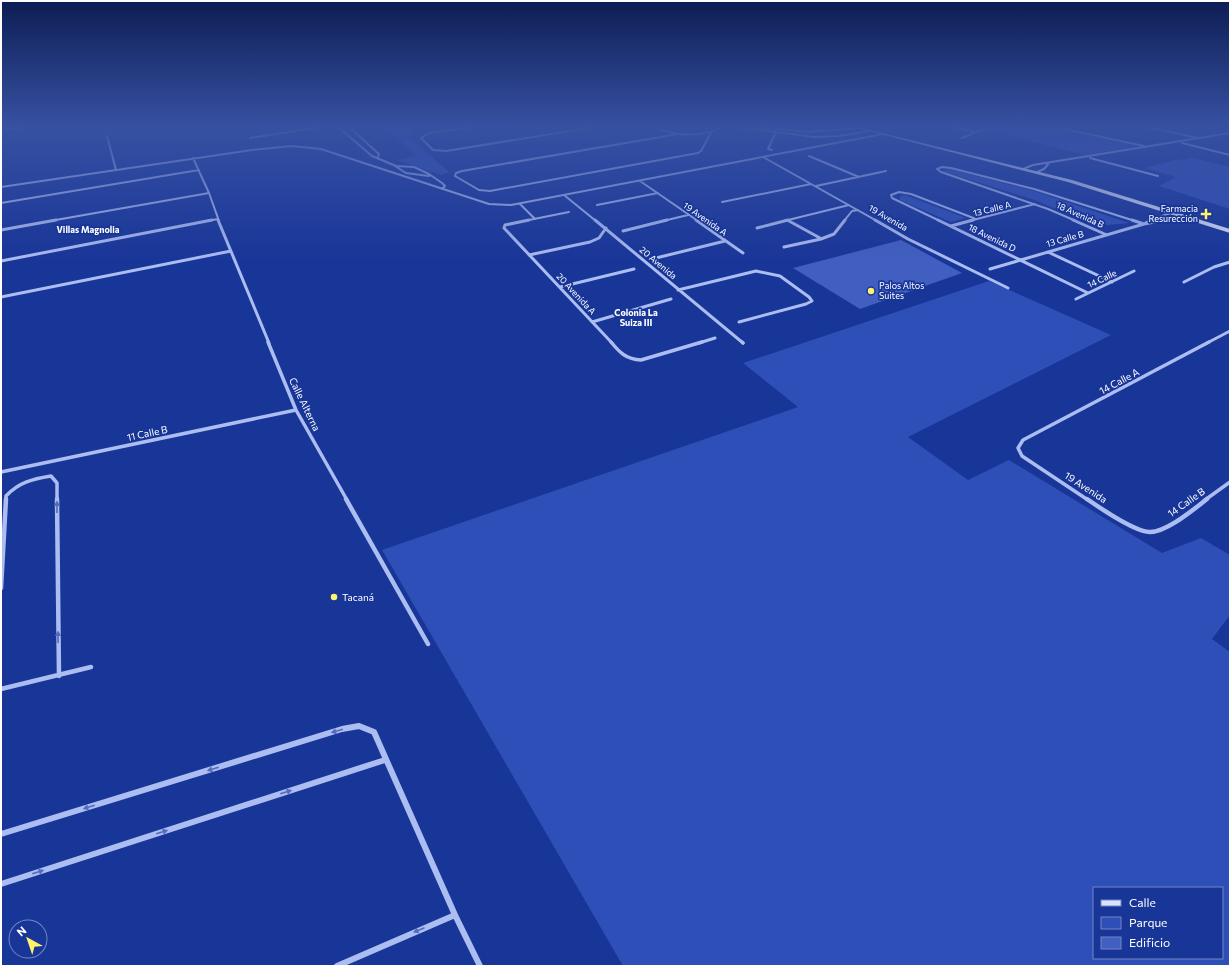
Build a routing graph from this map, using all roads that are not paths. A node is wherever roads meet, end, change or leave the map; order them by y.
1 (101, 172) edge
2 (186, 172) edge
3 (200, 172) edge
4 (389, 172) edge
5 (407, 172) edge
6 (426, 172) edge
7 (459, 172) edge
8 (593, 172) edge
9 (682, 172) edge
10 (790, 172) edge
11 (847, 172) edge
12 (881, 172) edge
13 (941, 172) edge
14 (967, 172) edge
15 (1037, 172) edge
16 (1144, 172) edge
17 (429, 176) junction
18 (1158, 176) dead end
19 (859, 177) junction
20 (640, 180) junction
21 (811, 184) junction
22 (1, 186) edge
23 (816, 186) junction
24 (442, 190) junction
25 (210, 193) junction
26 (658, 193) junction
27 (564, 195) junction
28 (722, 202) dead end
29 (1, 203) edge
30 (520, 204) junction
31 (1035, 204) junction
32 (596, 205) dead end
33 (849, 205) junction
34 (858, 210) junction
35 (569, 212) dead end
36 (1173, 212) junction
37 (688, 215) junction
38 (1182, 215) junction
39 (218, 219) junction
40 (535, 219) junction
41 (976, 219) junction
42 (789, 221) junction
43 (1144, 224) junction
44 (951, 226) junction
45 (606, 228) junction
46 (757, 228) dead end
47 (1, 230) edge
48 (622, 231) dead end
49 (1230, 231) edge
50 (1108, 235) junction
51 (821, 239) junction
52 (725, 241) junction
53 (784, 247) dead end
54 (231, 251) junction
55 (1048, 252) junction
56 (743, 253) dead end
57 (529, 255) junction
58 (656, 258) dead end
59 (1020, 260) junction
60 (1, 261) edge
61 (1230, 262) edge
62 (634, 268) dead end
63 (990, 269) dead end
64 (1134, 271) dead end
65 (1112, 282) junction
66 (1184, 282) dead end
67 (560, 286) junction
68 (1008, 288) dead end
69 (678, 290) junction
70 (1088, 293) junction
71 (1, 297) edge
72 (671, 299) dead end
73 (1076, 299) dead end
74 (592, 322) junction
75 (739, 322) dead end
76 (1230, 331) edge
77 (715, 338) dead end
78 (743, 343) dead end
79 (296, 410) junction
80 (1018, 448) joint
81 (1, 472) edge
82 (1230, 482) edge
83 (1150, 533) joint
84 (1, 588) edge
85 (428, 644) dead end
86 (91, 667) dead end
87 (58, 676) junction
88 (1, 690) edge
89 (385, 760) junction
90 (1, 834) edge
91 (1, 884) edge
92 (455, 915) junction
93 (337, 966) edge
94 (479, 966) edge

1 - 22 street
2 - 29 street
3 - 25 street, Calle Alterna
4 - 24 street
5 - 17 street
6 - 17 street
7 - 8 street
9 - 20 street
10 - 21 street, 19 Avenida
11 - 19 street
12 - 19 street
13 - 31 street, 18 Avenida B
14 - 43 street, 18 Avenida B
15 - 36 street
16 - 18 street
17 - 24 street
19 - 23 street
20 - 26 street, 19 Avenida A
20 - 27 street
21 - 23 street, 19 Avenida
21 - 28 street
23 - 33 street, 19 Avenida
24 - 30 street
25 - 39 street, Calle Alterna
25 - 47 street
26 - 32 street
26 - 37 street, 19 Avenida A
27 - 30 street
27 - 45 street, 20 Avenida
30 - 40 street
31 - 41 street, 13 Calle A
31 - 50 street, 18 Avenida B
33 - 34 street, 19 Avenida
33 - 42 street
34 - 51 street
34 - 68 street, 19 Avenida
35 - 40 street
36 - 38 street
36 - 43 street, 13 Calle B
37 - 48 street
37 - 52 street, 19 Avenida A
38 - 43 street, 13 Calle B
38 - 49 street
39 - 54 street, Calle Alterna
39 - 60 street
40 - 57 street, 20 Avenida A
41 - 44 street, 13 Calle A
41 - 44 street, 18 Avenida D
42 - 46 street
42 - 51 street
43 - 50 street, 13 Calle B
44 - 59 street, 18 Avenida D
45 - 57 street
45 - 69 street, 20 Avenida
50 - 55 street, 13 Calle B
51 - 53 street
52 - 56 street, 19 Avenida A
52 - 58 street
54 - 71 street
54 - 79 street, Calle Alterna
55 - 59 street, 13 Calle B
55 - 65 street
57 - 67 street, 20 Avenida A
59 - 63 street, 13 Calle B
59 - 70 street, 18 Avenida D
61 - 66 street
62 - 67 street
64 - 65 street, 14 Calle
65 - 70 street, 14 Calle
67 - 74 street, 20 Avenida A
69 - 75 street
69 - 78 street, 20 Avenida
70 - 73 street, 14 Calle
72 - 74 street
74 - 77 street, 20 Avenida A
76 - 80 street, 14 Calle A
79 - 81 street, 11 Calle B
79 - 85 street, Calle Alterna
80 - 83 street, 19 Avenida
82 - 83 street, 14 Calle B
87 -> 84 street
86 - 87 street
87 - 88 street
89 -> 90 street
91 -> 89 street
89 - 92 street
92 -> 93 street
92 - 94 street

